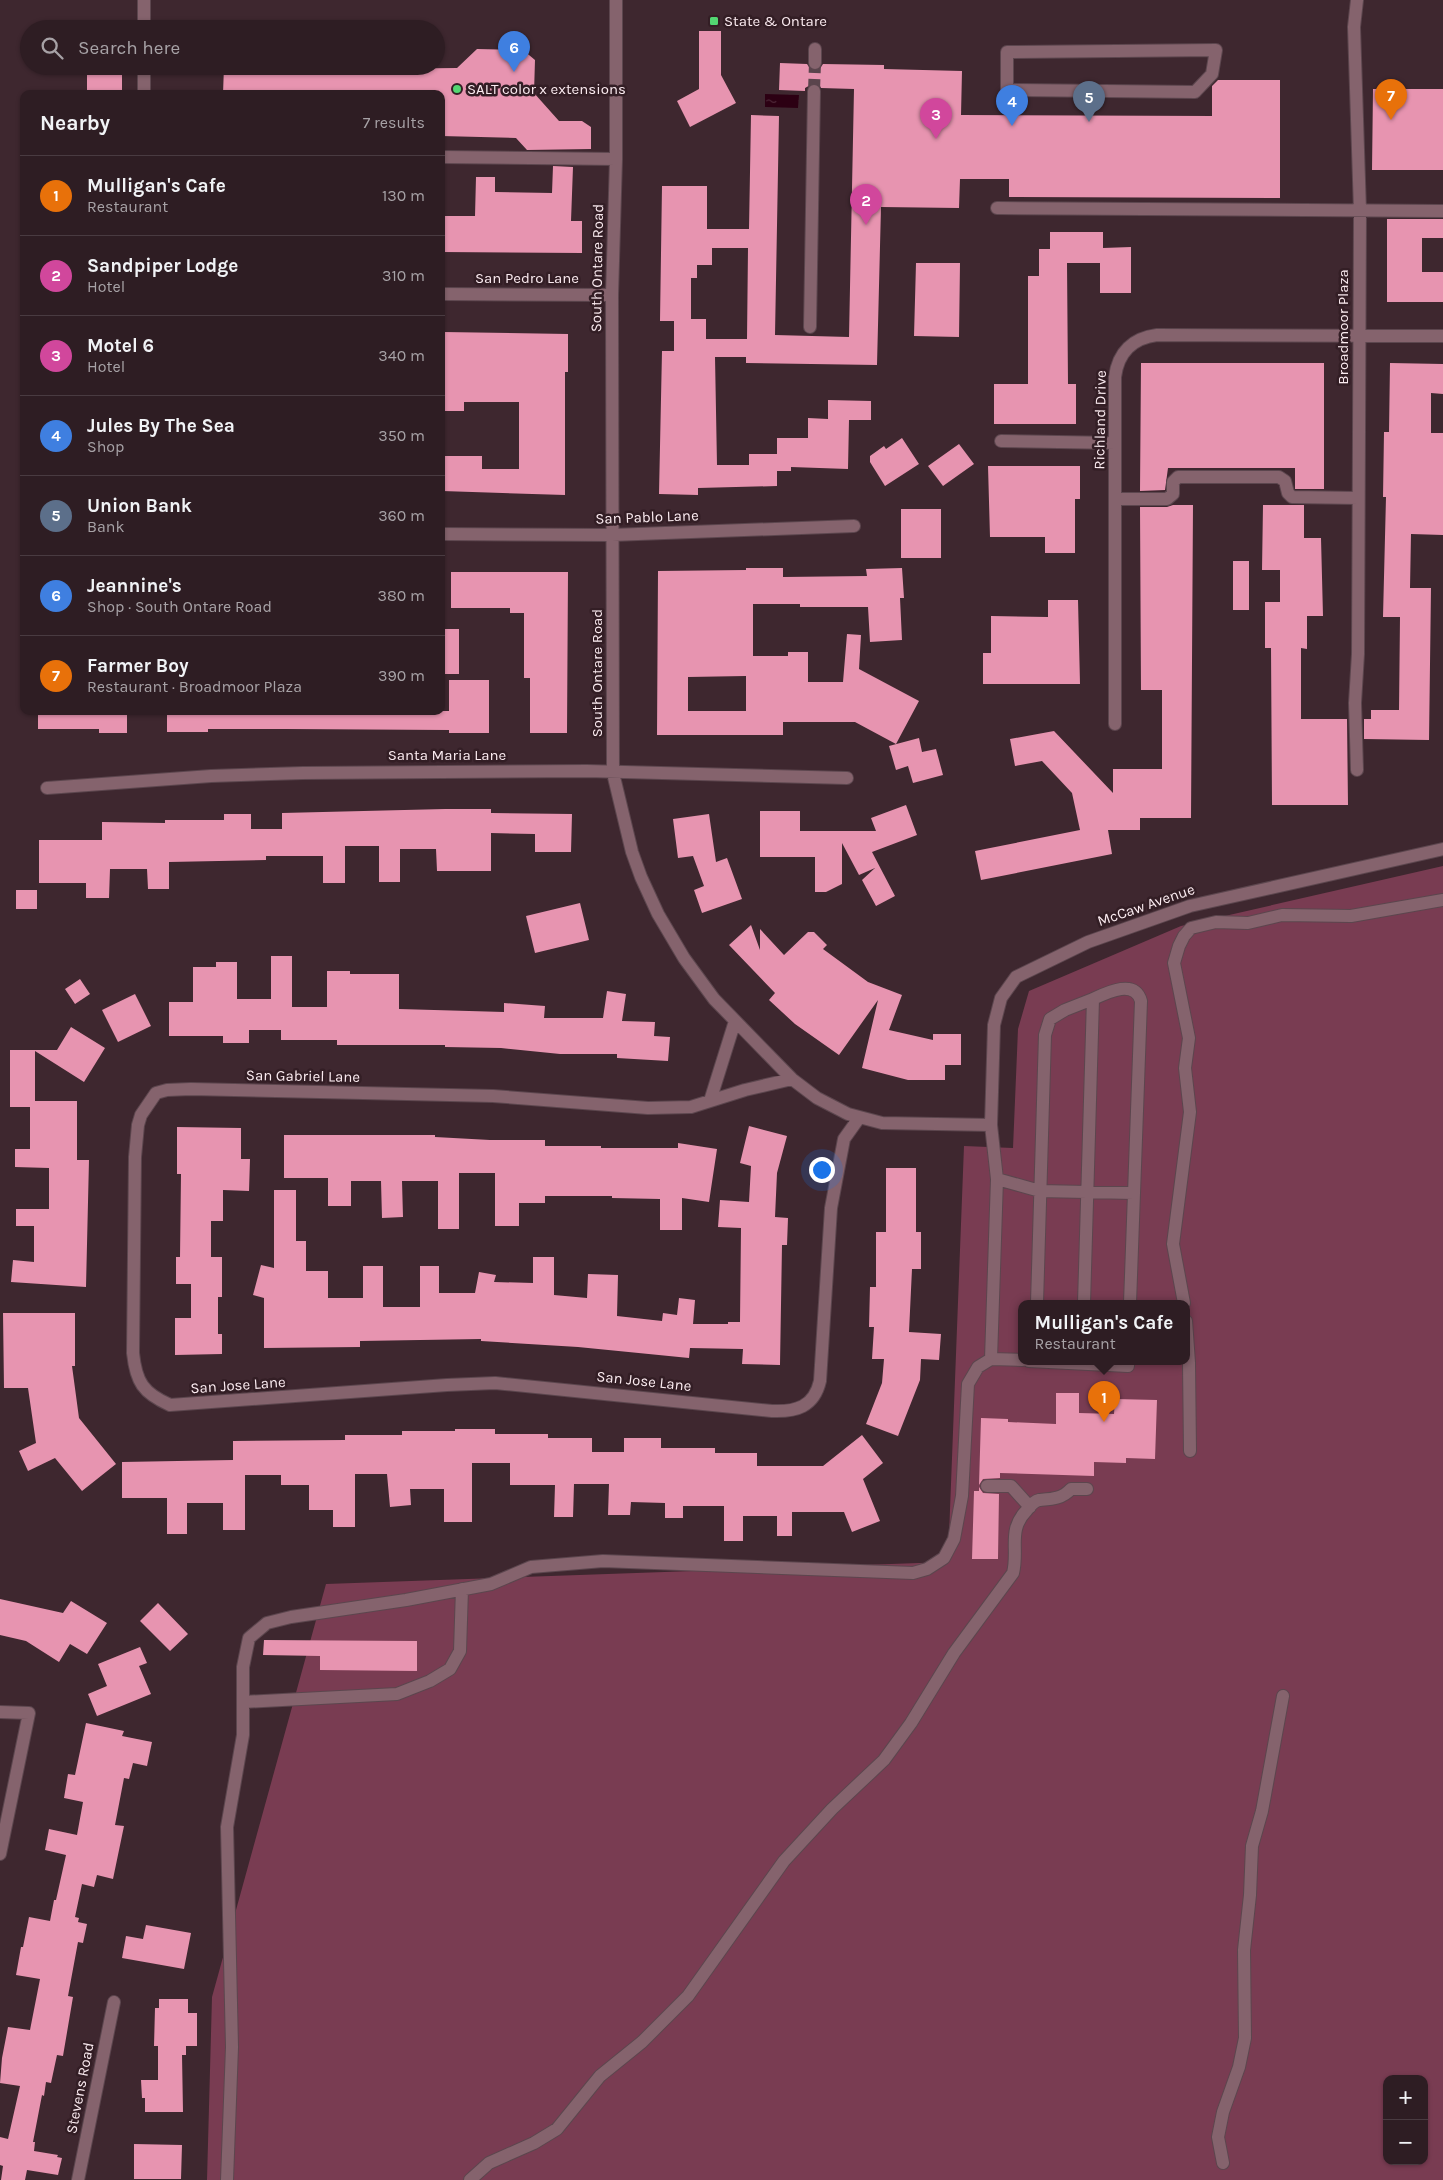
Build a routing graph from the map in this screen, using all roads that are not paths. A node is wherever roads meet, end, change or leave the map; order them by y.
1 (144, 0) edge
2 (616, 0) edge
3 (1357, 0) edge
4 (144, 20) edge
5 (815, 49) dead end
6 (1216, 50) joint
7 (815, 63) tunnel mouth
8 (144, 75) edge
9 (144, 90) edge
10 (814, 91) tunnel mouth
11 (445, 157) edge
12 (616, 160) junction
13 (997, 208) dead end
14 (1360, 211) junction
15 (1443, 211) edge
16 (445, 294) edge
17 (612, 295) junction
18 (810, 327) dead end
19 (1359, 336) junction
20 (1443, 336) edge
21 (1002, 441) dead end
22 (1116, 443) junction
23 (1358, 498) junction
24 (1115, 499) junction
25 (854, 526) dead end
26 (445, 534) edge
27 (612, 535) junction
28 (1115, 724) dead end
29 (1357, 770) dead end
30 (613, 773) junction
31 (847, 778) dead end
32 (47, 788) dead end
33 (1443, 848) edge
34 (1443, 900) edge
35 (1093, 999) junction
36 (735, 1021) junction
37 (792, 1079) junction
38 (710, 1101) junction
39 (858, 1118) junction
40 (991, 1125) junction
41 (997, 1179) junction
42 (1040, 1191) junction
43 (1088, 1192) junction
44 (1134, 1193) junction
45 (1038, 1300) edge
46 (1084, 1300) edge
47 (1130, 1300) edge
48 (1183, 1300) edge
49 (991, 1359) junction
50 (1018, 1360) edge
51 (1189, 1365) edge
52 (181, 1405) joint
53 (1190, 1451) dead end
54 (987, 1486) dead end
55 (1087, 1489) dead end
56 (1030, 1507) junction
57 (462, 1589) junction
58 (1283, 1696) dead end
59 (243, 1702) junction
60 (0, 1712) edge
61 (0, 1854) edge
62 (114, 2002) dead end
63 (1223, 2163) dead end
64 (78, 2180) edge
65 (227, 2180) edge
66 (470, 2180) edge

1 - 4 street
2 - 12 street, South Ontare Road
3 - 14 street, Broadmoor Plaza
5 - 7 street
6 - 6 street
8 - 9 street
10 - 18 street
11 - 12 street
12 - 17 street, South Ontare Road
13 - 14 street
14 - 15 street
14 - 19 street, Broadmoor Plaza
16 - 17 street, San Pedro Lane
17 - 27 street, South Ontare Road
19 - 20 street, Richland Drive
19 - 22 street, Richland Drive
19 - 23 street, Broadmoor Plaza
21 - 22 street
22 - 24 street, Richland Drive
23 - 24 street
23 - 29 street, Broadmoor Plaza
24 - 28 street, Richland Drive
25 - 27 street, San Pablo Lane
26 - 27 street, San Pablo Lane
27 - 30 street, South Ontare Road
30 - 31 street, Santa Maria Lane
30 - 32 street, Santa Maria Lane
30 - 36 street, South Ontare Road
33 - 40 street, McCaw Avenue
34 - 48 street
35 - 42 street
35 - 43 street
35 - 44 street
36 - 37 street, South Ontare Road
36 - 38 street
37 - 38 street, San Gabriel Lane
37 - 39 street, South Ontare Road
38 - 52 street, San Gabriel Lane
39 - 40 street, South Ontare Road
39 - 52 street, San Jose Lane
40 - 41 street, McCaw Avenue
41 - 42 street
41 - 49 street, McCaw Avenue
42 - 43 street
42 - 45 street
43 - 44 street
43 - 46 street
44 - 47 street
49 - 50 street
49 - 57 street
51 - 53 street
54 - 56 street
55 - 56 street
56 - 66 street
57 - 59 street
57 - 59 street
58 - 63 street
59 - 65 street
60 - 61 street
62 - 64 street, Stevens Road

